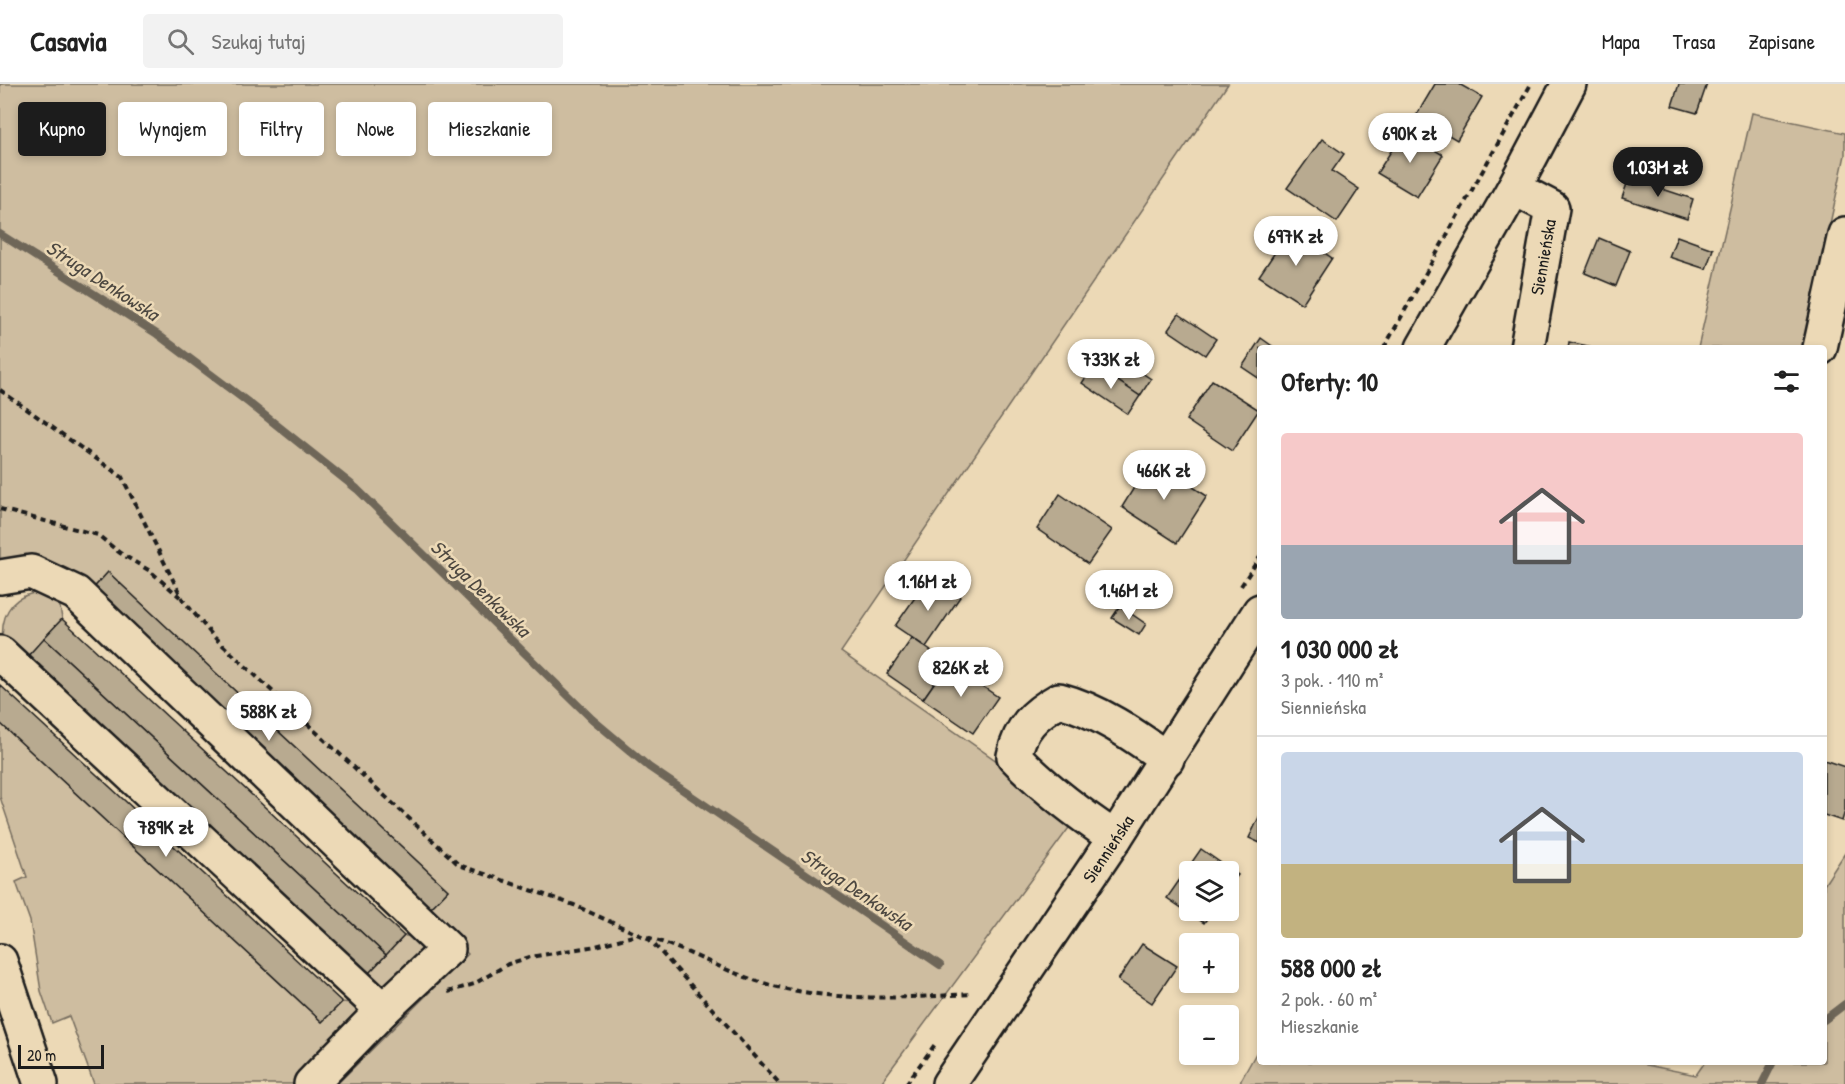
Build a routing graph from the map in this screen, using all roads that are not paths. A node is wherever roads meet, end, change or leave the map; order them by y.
1 (1569, 84) edge
2 (1514, 188) junction
3 (1845, 234) edge
4 (1425, 345) edge
5 (1528, 345) edge
6 (1821, 345) edge
7 (0, 577) edge
8 (1257, 616) edge
9 (0, 653) edge
10 (1167, 759) junction
11 (1115, 838) junction
12 (0, 961) edge
13 (383, 1010) junction
14 (41, 1084) edge
15 (311, 1084) edge
16 (949, 1084) edge

1 - 2 main road
2 - 4 main road
2 - 5 main road, Siennieńska
3 - 6 main road
7 - 13 main road
8 - 10 main road, Siennieńska
9 - 13 main road
10 - 11 main road, Siennieńska
10 - 11 main road
11 - 16 main road, Siennieńska
12 - 14 main road
13 - 15 main road

